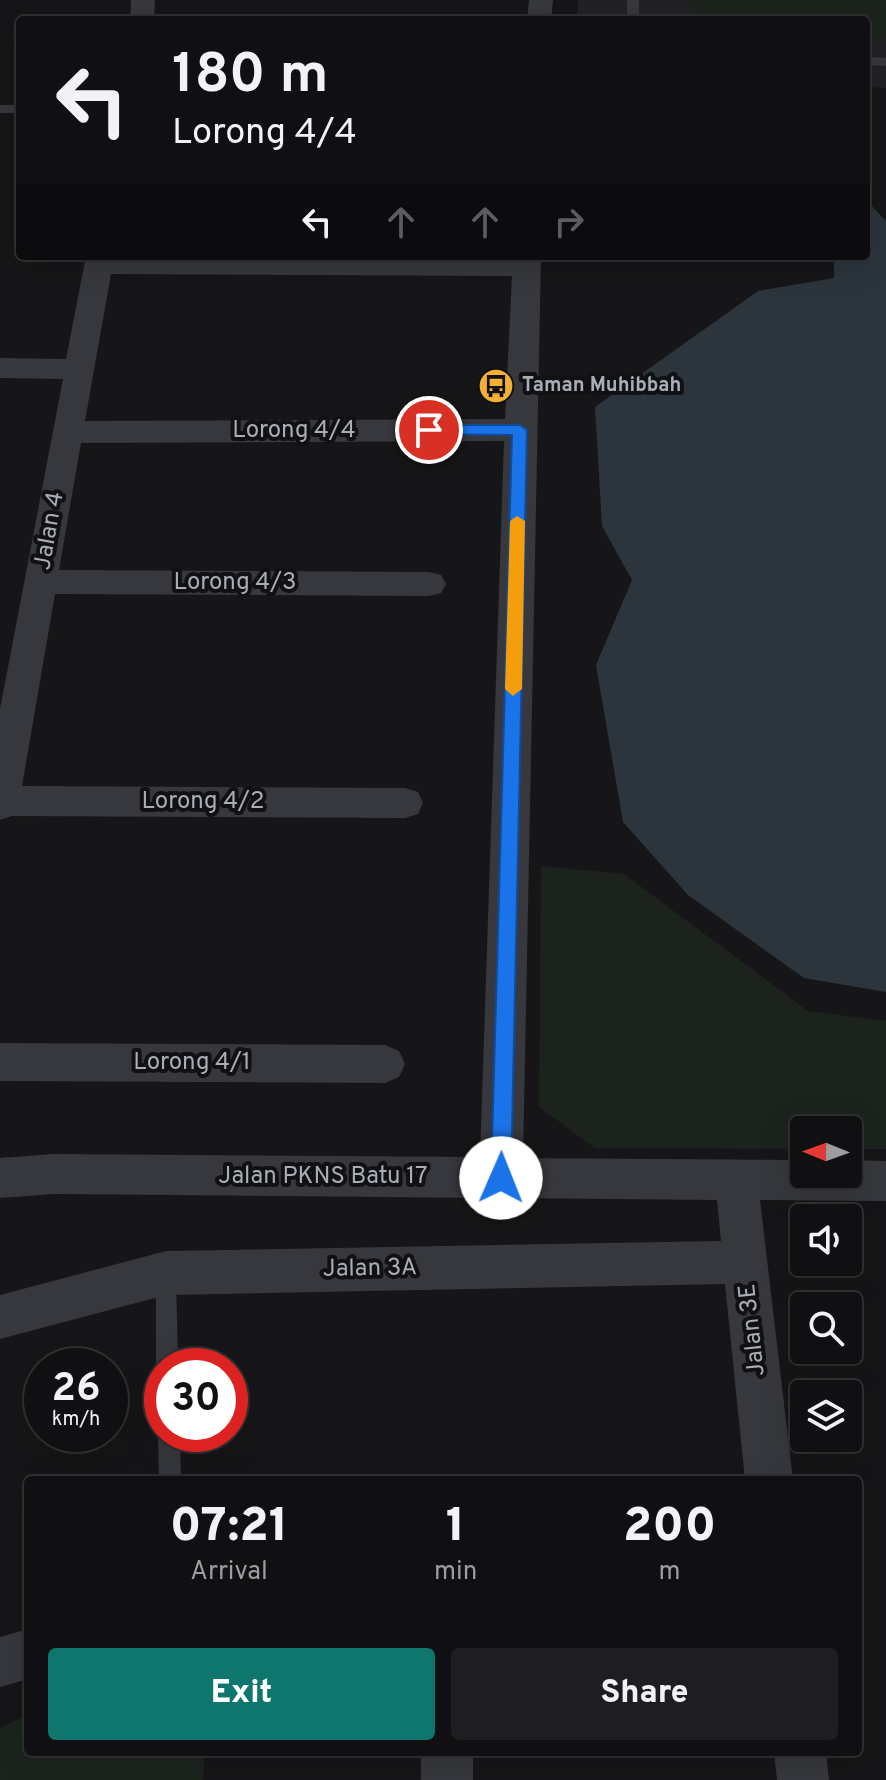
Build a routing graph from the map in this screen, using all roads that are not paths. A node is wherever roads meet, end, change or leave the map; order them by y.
1 (100, 260) edge
2 (527, 262) edge
3 (0, 368) edge
4 (80, 369) junction
5 (520, 430) junction
6 (68, 432) junction
7 (41, 582) junction
8 (429, 584) dead end
9 (8, 712) edge
10 (0, 803) edge
11 (405, 803) dead end
12 (0, 1062) edge
13 (385, 1064) dead end
14 (0, 1178) edge
15 (501, 1178) junction
16 (736, 1180) junction
17 (886, 1181) edge
18 (745, 1262) junction
19 (166, 1273) junction
20 (0, 1317) edge
21 (167, 1348) edge
22 (169, 1452) edge
23 (170, 1476) edge
24 (769, 1476) edge
25 (24, 1655) edge
26 (0, 1662) edge
27 (447, 1756) edge
28 (800, 1756) edge
29 (447, 1780) edge
30 (803, 1780) edge

1 - 2 street
1 - 4 street, Jalan 4
2 - 5 street
3 - 4 street
4 - 6 street, Jalan 4
5 - 6 street, Lorong 4/4
5 - 15 street
6 - 7 street, Jalan 4
7 - 8 street, Lorong 4/3
7 - 9 street, Jalan 4
9 - 10 street, Jalan 4
10 - 11 street, Lorong 4/2
12 - 13 street, Lorong 4/1
14 - 15 street, Jalan PKNS Batu 17
15 - 16 street, Jalan PKNS Batu 17
16 - 17 street, Jalan PKNS Batu 17
16 - 18 street, Jalan 3E
18 - 19 street, Jalan 3A
18 - 24 street, Jalan 3E
19 - 20 street, Jalan 3A
19 - 21 lane
22 - 23 lane
25 - 26 street
27 - 29 street
28 - 30 street

